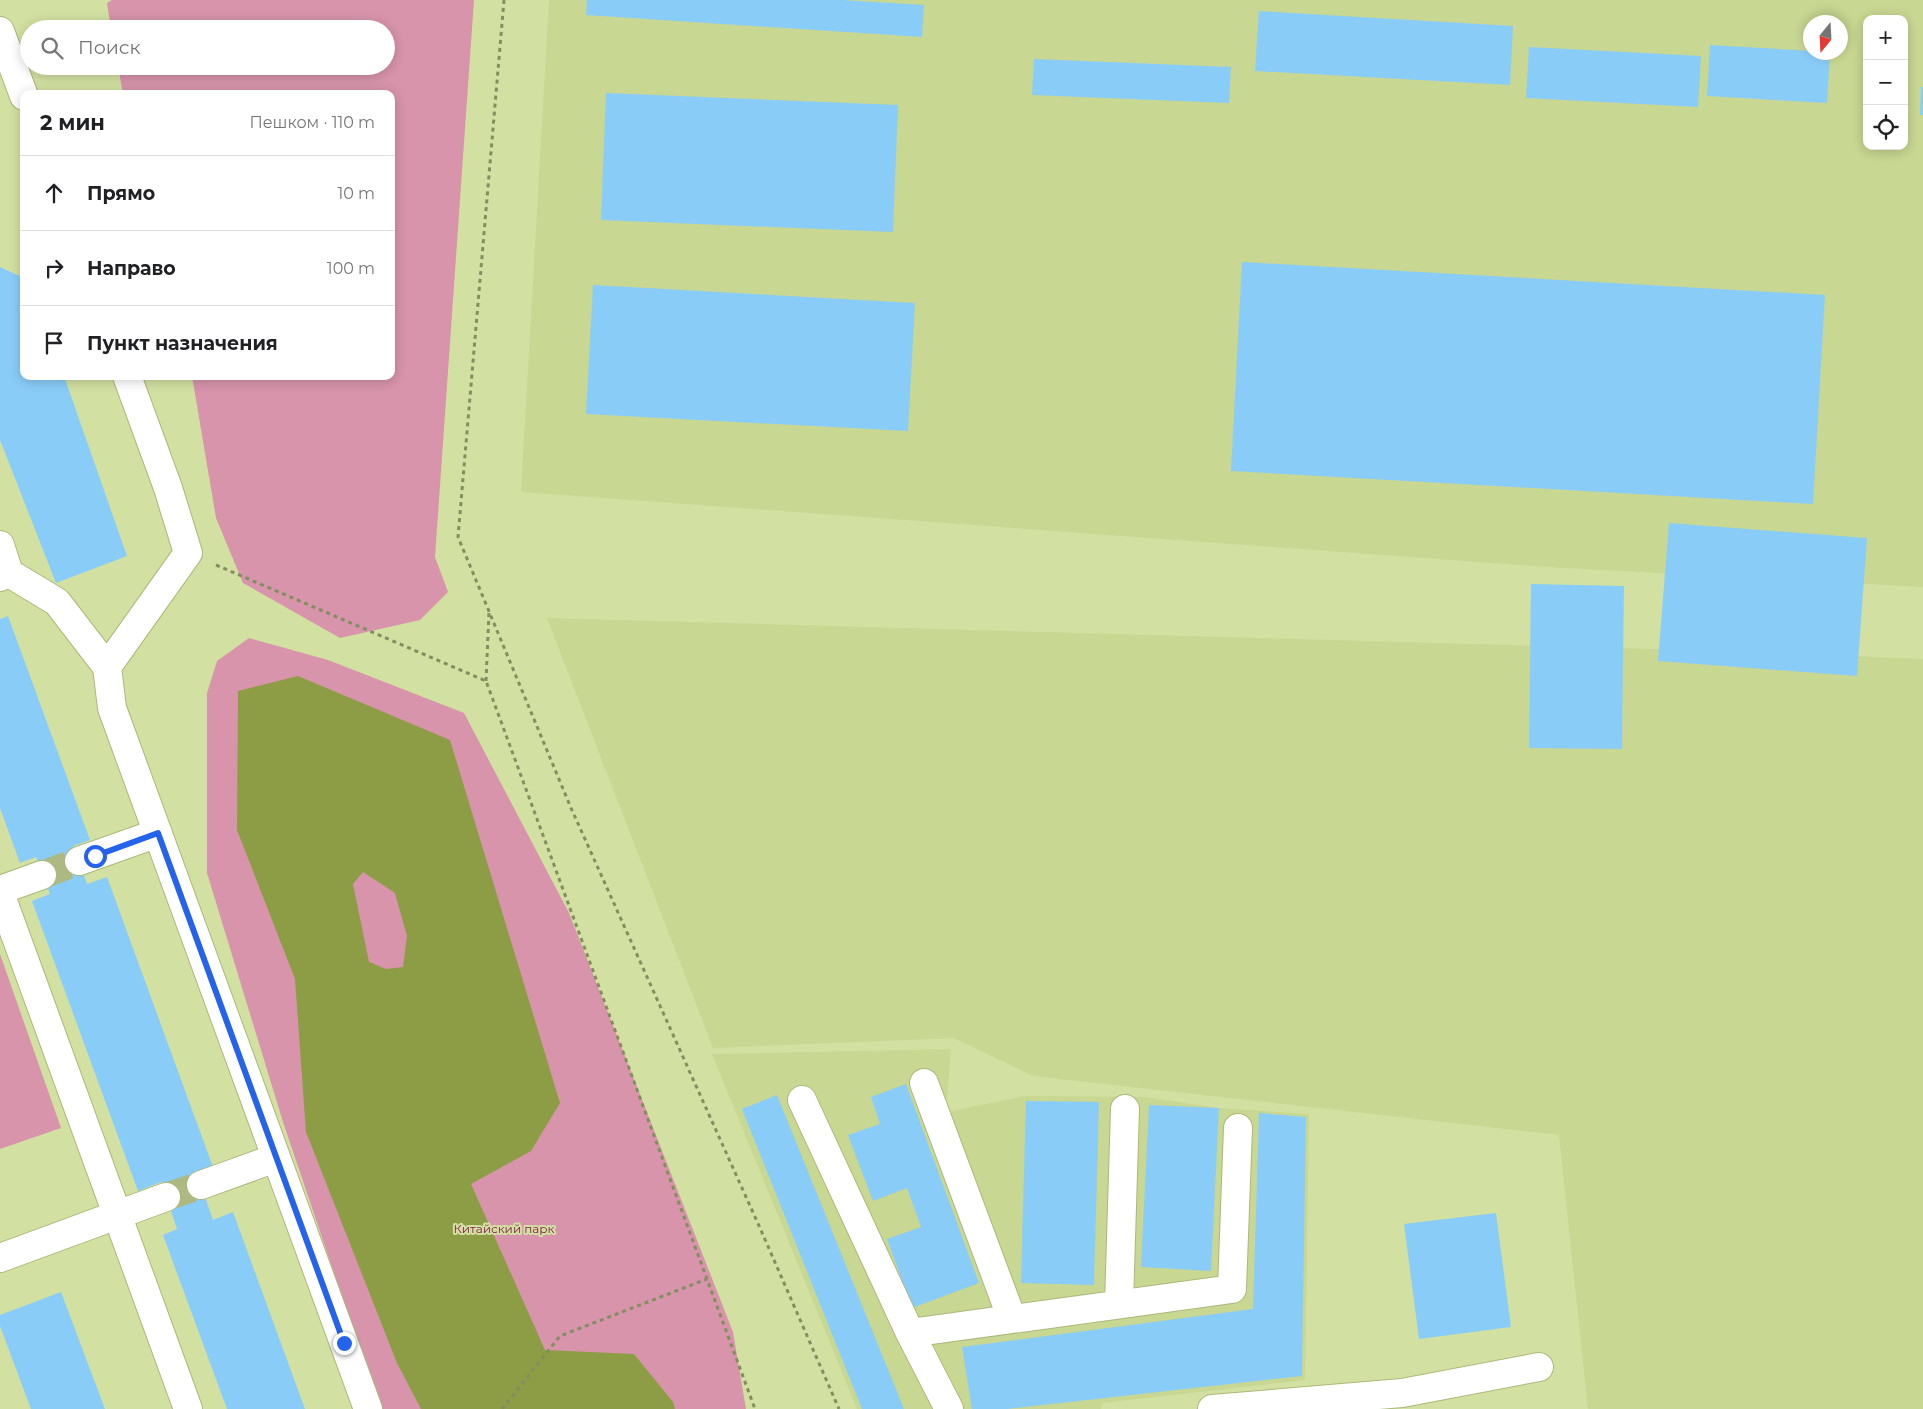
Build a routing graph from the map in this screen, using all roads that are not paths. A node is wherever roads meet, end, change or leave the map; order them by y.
1 (0, 31) edge
2 (22, 90) edge
3 (128, 380) edge
4 (0, 545) edge
5 (5, 575) edge
6 (107, 667) junction
7 (158, 833) junction
8 (79, 861) tunnel mouth
9 (42, 874) tunnel mouth
10 (0, 891) edge
11 (924, 1082) dead end
12 (802, 1100) dead end
13 (1125, 1110) dead end
14 (1238, 1128) dead end
15 (276, 1158) junction
16 (201, 1185) tunnel mouth
17 (166, 1197) tunnel mouth
18 (117, 1215) junction
19 (0, 1258) edge
20 (1119, 1304) junction
21 (1012, 1319) junction
22 (910, 1333) junction
23 (1539, 1367) dead end
24 (188, 1409) edge
25 (368, 1409) edge
26 (949, 1409) edge
27 (1212, 1409) edge

1 - 2 street
3 - 6 street
4 - 5 street
5 - 6 street
6 - 7 street
7 - 8 street
7 - 15 street
9 - 10 street
10 - 18 street
11 - 21 street
12 - 22 street
13 - 20 street
14 - 20 street
15 - 16 street
15 - 25 street
17 - 18 street
18 - 19 street
18 - 24 street
20 - 21 street
21 - 22 street
22 - 26 street
23 - 27 street

